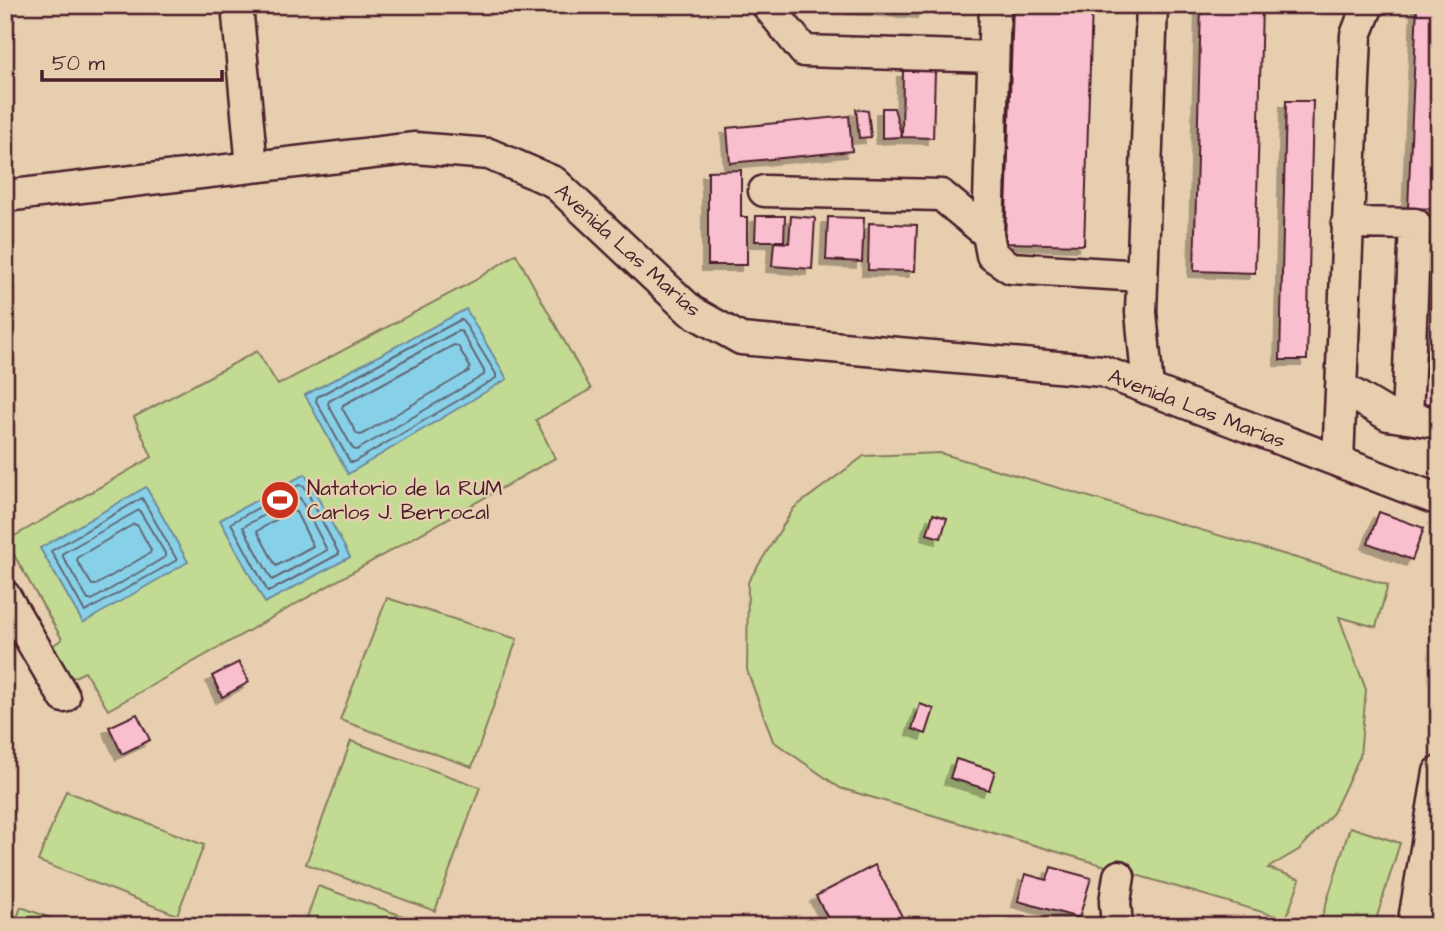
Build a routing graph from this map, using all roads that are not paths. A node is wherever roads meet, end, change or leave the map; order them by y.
1 (237, 5) edge
2 (767, 5) edge
3 (995, 5) edge
4 (1152, 5) edge
5 (1368, 5) edge
6 (993, 57) junction
7 (252, 167) junction
8 (764, 191) dead end
9 (5, 196) edge
10 (1347, 223) junction
11 (988, 234) junction
12 (1142, 276) junction
13 (1341, 387) junction
14 (1148, 389) junction
15 (1407, 418) junction
16 (1439, 423) edge
17 (1338, 461) junction
18 (1439, 500) edge
19 (5, 596) edge
20 (64, 697) dead end
21 (1439, 772) edge
22 (1119, 876) dead end
23 (1117, 926) edge
24 (1413, 926) edge

1 - 7 street
2 - 6 street
3 - 6 street
4 - 12 street
5 - 10 street
6 - 11 street
7 - 9 street, Avenida Las Marías
7 - 14 street, Avenida Las Marías
8 - 11 street
10 - 13 street
10 - 15 street
11 - 12 street
12 - 14 street
13 - 15 street
13 - 17 street
14 - 17 street, Avenida Las Marías
15 - 16 street
17 - 18 street, Avenida Las Marías
19 - 20 street
21 - 24 street
22 - 23 street

